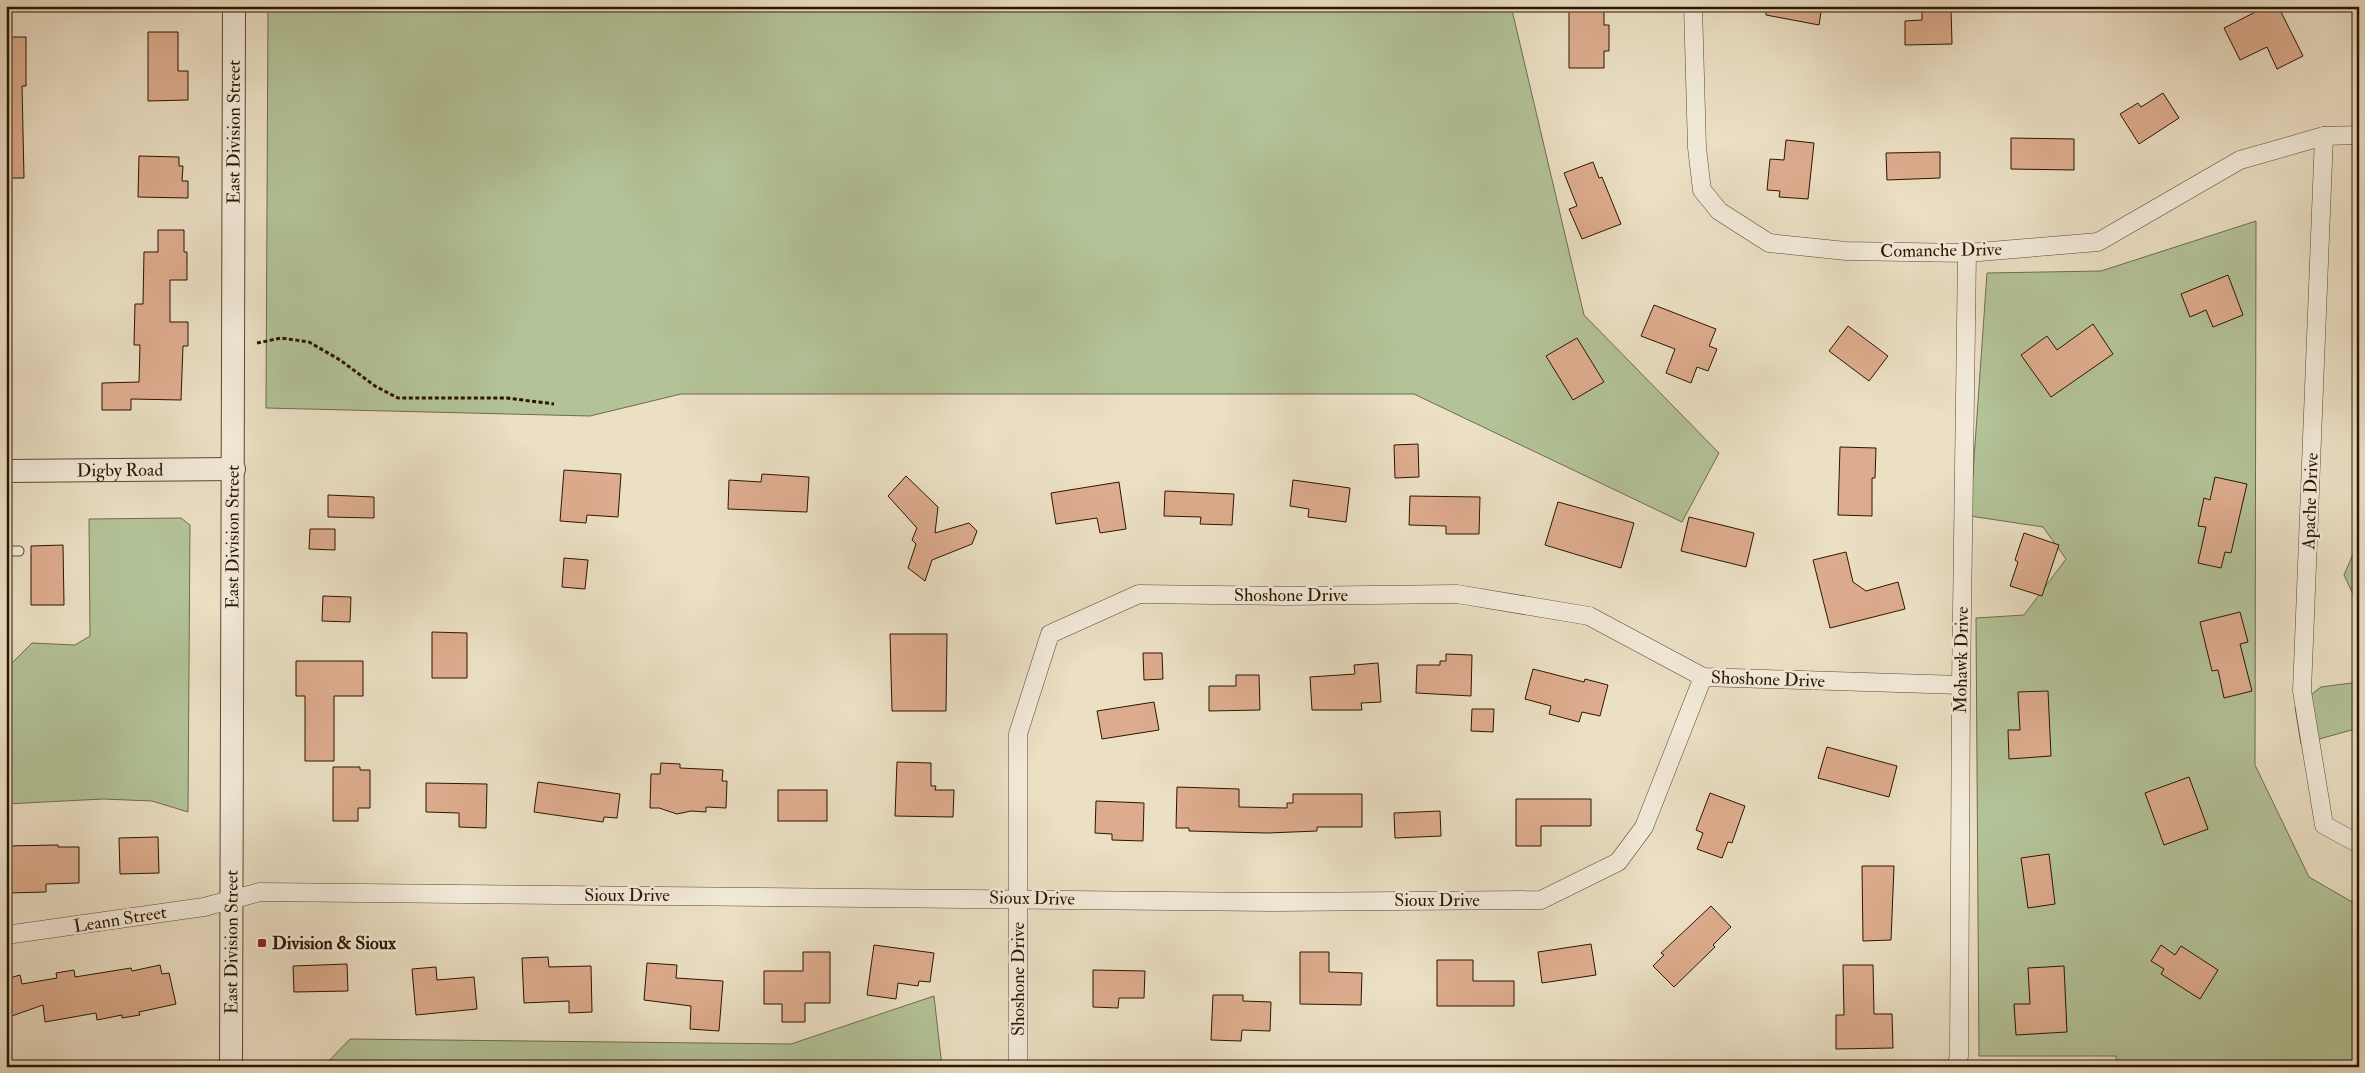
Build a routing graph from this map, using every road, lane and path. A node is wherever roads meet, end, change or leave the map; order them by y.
1 (234, 6) edge
2 (1693, 6) edge
3 (2359, 135) edge
4 (2324, 136) junction
5 (1966, 253) junction
6 (258, 343) dead end
7 (554, 404) dead end
8 (234, 469) junction
9 (6, 471) edge
10 (6, 551) edge
11 (19, 551) dead end
12 (1703, 677) junction
13 (1961, 685) junction
14 (2359, 844) edge
15 (1019, 898) junction
16 (232, 899) junction
17 (6, 935) edge
18 (231, 1067) edge
19 (1018, 1067) edge
20 (1956, 1067) edge

1 - 8 street, East Division Street
2 - 5 street, Comanche Drive
3 - 4 street, Comanche Drive
4 - 5 street, Comanche Drive
4 - 14 street, Apache Drive
5 - 13 street, Mohawk Drive
6 - 7 path
8 - 9 street, Digby Road
8 - 16 street, East Division Street
10 - 11 lane
12 - 13 street, Shoshone Drive
12 - 15 street, Sioux Drive
12 - 15 street, Shoshone Drive
13 - 20 street, Mohawk Drive
15 - 16 street, Sioux Drive
15 - 19 street, Shoshone Drive
16 - 17 street, Leann Street
16 - 18 street, East Division Street

